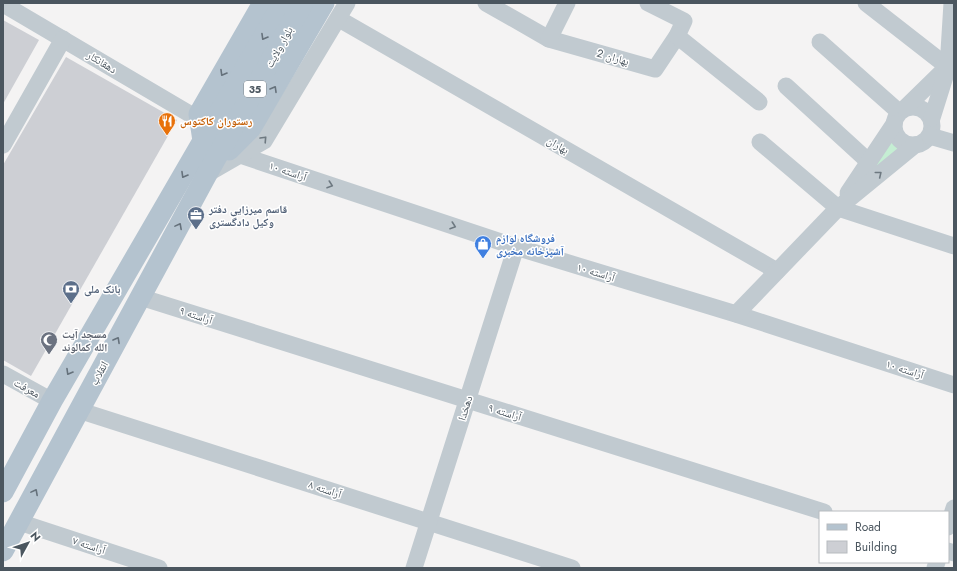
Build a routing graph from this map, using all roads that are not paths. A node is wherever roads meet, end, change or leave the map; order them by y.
1 (263, 3) edge
2 (283, 3) edge
3 (303, 3) edge
4 (324, 3) edge
5 (348, 3) edge
6 (486, 3) edge
7 (567, 3) edge
8 (648, 3) edge
9 (866, 3) edge
10 (952, 3) edge
11 (3, 4) edge
12 (339, 18) junction
13 (677, 36) junction
14 (63, 39) junction
15 (549, 39) junction
16 (820, 42) dead end
17 (948, 67) junction
18 (786, 86) dead end
19 (759, 102) dead end
20 (899, 115) junction
21 (932, 118) junction
22 (200, 120) junction
23 (930, 136) junction
24 (203, 141) junction
25 (760, 142) dead end
26 (954, 143) edge
27 (3, 145) edge
28 (914, 145) junction
29 (240, 155) junction
30 (869, 162) junction
31 (207, 174) junction
32 (838, 208) junction
33 (954, 246) edge
34 (516, 247) junction
35 (777, 270) junction
36 (140, 297) junction
37 (736, 314) junction
38 (3, 374) edge
39 (954, 385) edge
40 (467, 400) junction
41 (52, 401) junction
42 (78, 410) junction
43 (3, 492) edge
44 (954, 508) edge
45 (821, 511) edge
46 (19, 522) junction
47 (428, 522) junction
48 (949, 524) edge
49 (3, 550) edge
50 (159, 568) edge
51 (414, 568) edge
52 (572, 568) edge

1 -> 22 main road
2 -> 24 main road, بلوار ولایت / 35
3 - 31 main road, بلوار ولایت / 35
31 -> 4 main road
5 - 12 street
6 - 15 street, بهاران 2
7 - 15 street
8 - 13 street, بهاران 2
9 - 17 street
10 - 17 street
11 - 14 street, دهقانکار
29 -> 12 street
12 - 35 street, بهاران
13 - 15 street, بهاران 2
13 - 19 street
14 - 22 street, دهقانکار
14 - 27 street
16 - 20 street
17 - 20 street
17 - 21 street
18 - 30 street
20 - 21 street
20 - 28 street
20 - 30 street
21 - 23 street
22 - 24 main road
23 - 26 street
23 - 28 street
24 -> 41 main road, 35
25 - 32 street
32 -> 28 street
29 - 31 street
29 -> 34 street, آراسته ۱۰
30 - 32 street
36 -> 31 main road, انقلاب / 35
32 - 33 street
32 - 35 street
34 - 37 street, آراسته ۱۰
34 - 40 street, دهخدا
35 - 37 street
36 - 40 street, آراسته ۹
42 -> 36 main road, انقلاب / 35
37 - 39 street, آراسته ۱۰
38 - 41 street, معرفت
40 - 45 street, آراسته ۹
40 - 47 street, دهخدا
41 - 43 main road, 35
46 -> 42 main road, انقلاب / 35
42 - 47 street, آراسته ۸
44 - 48 street
46 - 49 main road, انقلاب / 35
46 - 50 street, آراسته ۷
47 - 51 street, دهخدا
47 - 52 street, آراسته ۸

